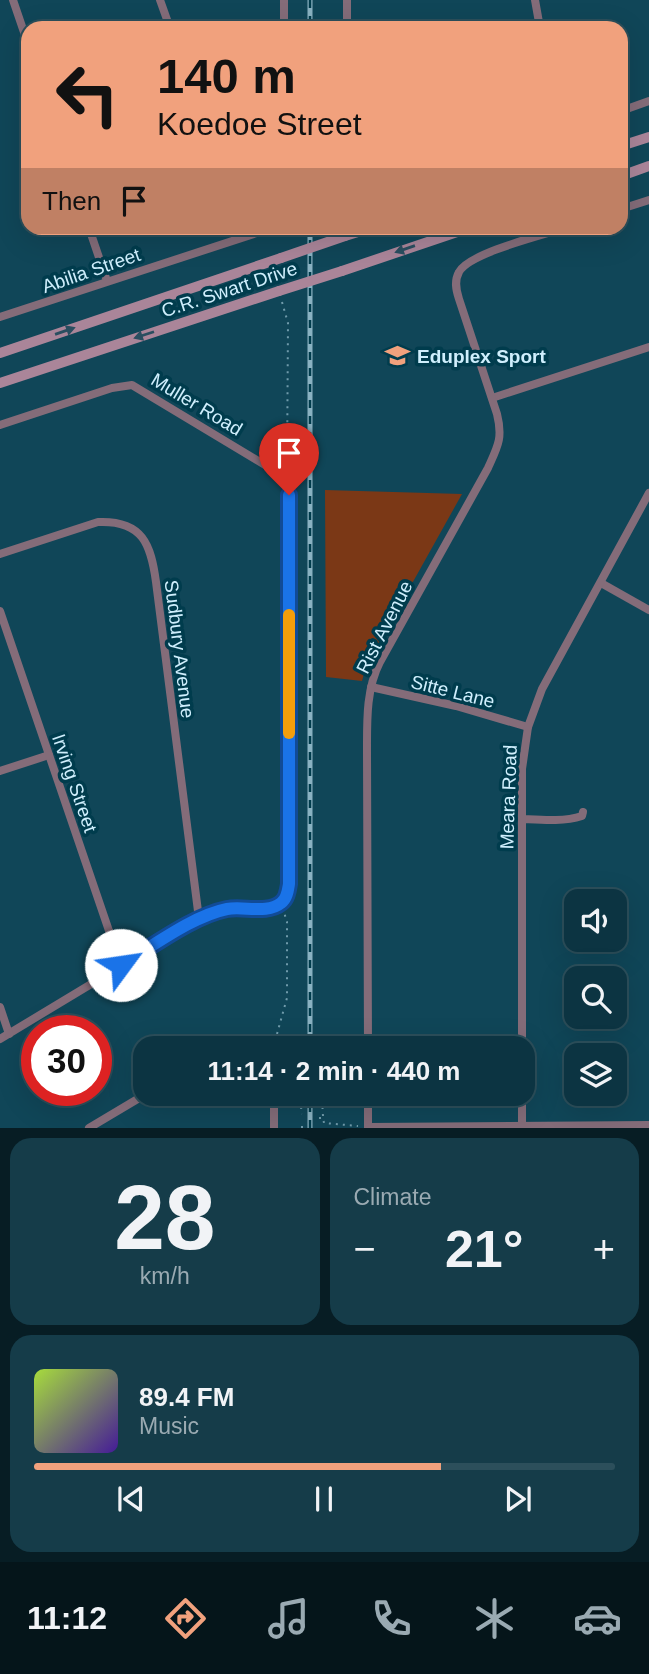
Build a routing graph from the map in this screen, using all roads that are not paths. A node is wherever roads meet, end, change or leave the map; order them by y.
1 (13, 0) edge
2 (160, 0) edge
3 (284, 0) edge
4 (347, 0) edge
5 (535, 0) edge
6 (168, 21) edge
7 (284, 21) edge
8 (347, 21) edge
9 (539, 21) edge
10 (21, 23) edge
11 (649, 102) edge
12 (628, 109) edge
13 (649, 137) edge
14 (628, 144) edge
15 (649, 166) edge
16 (628, 174) edge
17 (649, 200) edge
18 (628, 207) edge
19 (91, 235) edge
20 (246, 235) edge
21 (348, 235) edge
22 (448, 235) edge
23 (544, 235) edge
24 (239, 237) joint
25 (107, 281) junction
26 (0, 317) edge
27 (648, 350) edge
28 (0, 354) edge
29 (0, 383) edge
30 (492, 398) junction
31 (0, 425) edge
32 (649, 493) edge
33 (0, 555) edge
34 (601, 583) junction
35 (649, 610) edge
36 (0, 611) edge
37 (371, 687) junction
38 (528, 727) junction
39 (49, 755) junction
40 (0, 771) edge
41 (583, 812) dead end
42 (522, 819) junction
43 (199, 919) junction
44 (121, 965) junction
45 (0, 1007) edge
46 (9, 1034) junction
47 (368, 1036) edge
48 (522, 1036) edge
49 (0, 1039) edge
50 (133, 1102) edge
51 (274, 1106) edge
52 (368, 1106) edge
53 (522, 1106) edge
54 (649, 1125) edge
55 (368, 1127) edge
56 (522, 1127) edge
57 (89, 1128) edge
58 (274, 1128) edge

1 - 10 street
2 - 6 street
3 - 7 street
4 - 8 street
5 - 9 street
11 - 12 street
13 - 14 main road
15 - 16 main road
17 - 18 street
19 - 25 street
20 - 24 street, Abilia Street
28 -> 21 main road, C.R. Swart Drive, bridge
22 -> 29 main road, C.R. Swart Drive, bridge
23 - 30 street, Rist Avenue
24 - 25 street, Abilia Street
25 - 26 street, Abilia Street
27 - 30 street
30 - 37 street, Rist Avenue
31 - 43 street, Muller Road
32 - 34 street, Meara Road
33 - 43 street, Sudbury Avenue
34 - 35 street
34 - 38 street, Meara Road
36 - 39 street, Irving Street
37 - 38 street, Sitte Lane
37 - 47 street, Rist Avenue
38 - 42 street, Meara Road
39 - 40 street
39 - 44 street, Irving Street
41 - 42 street
42 - 48 street, Meara Road
43 - 44 street
44 - 46 street
45 - 46 street
46 - 49 street
50 - 57 street
51 - 58 street
52 - 55 street
53 - 56 street
54 - 56 street
55 - 56 street

